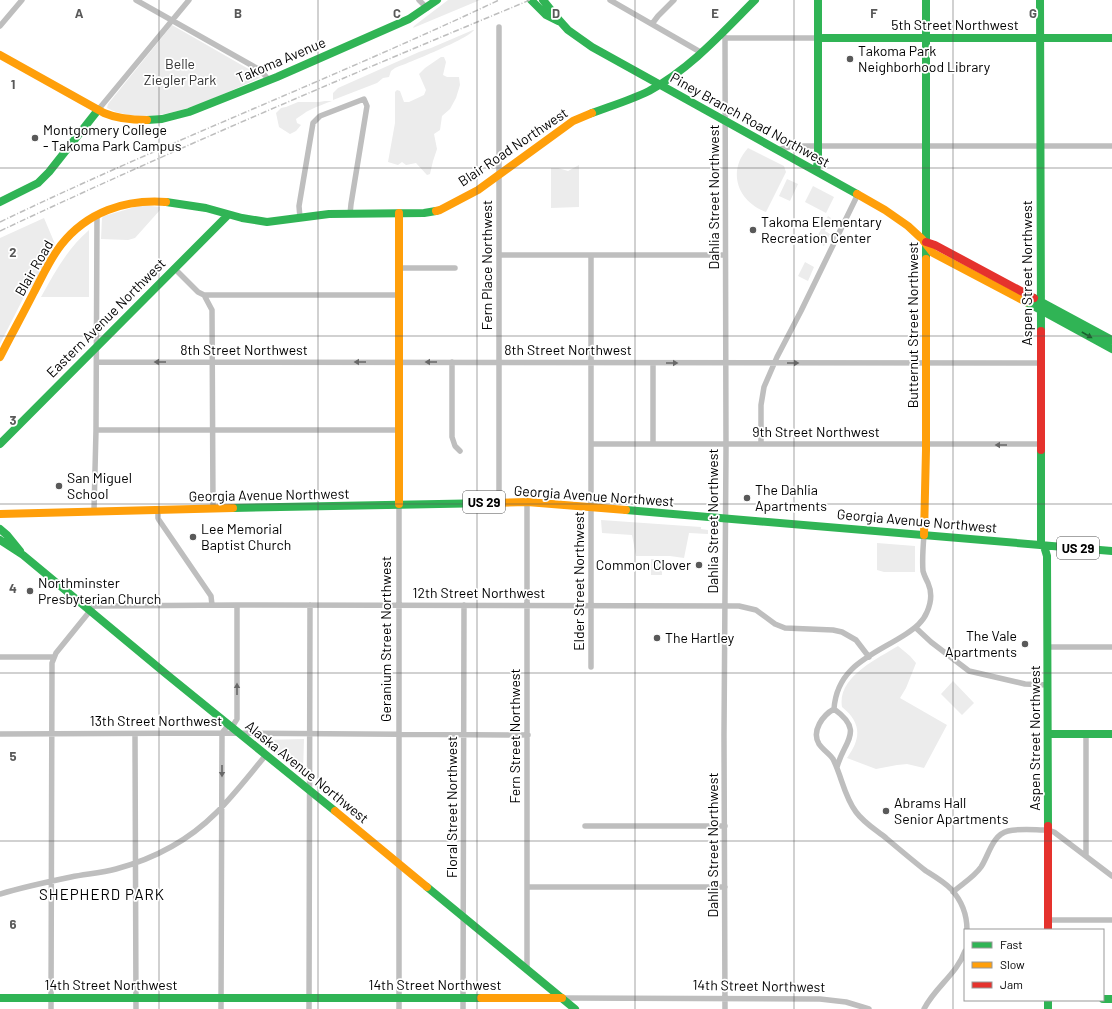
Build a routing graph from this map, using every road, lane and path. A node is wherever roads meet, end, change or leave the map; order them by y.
1 (22, 0) edge
2 (136, 0) edge
3 (189, 0) edge
4 (418, 0) edge
5 (437, 0) edge
6 (530, 0) edge
7 (543, 0) edge
8 (610, 0) edge
9 (674, 0) edge
10 (755, 0) edge
11 (818, 0) edge
12 (926, 0) edge
13 (1040, 0) edge
14 (427, 8) junction
15 (172, 21) junction
16 (560, 22) junction
17 (652, 24) junction
18 (0, 26) edge
19 (499, 28) dead end
20 (724, 36) junction
21 (821, 38) junction
22 (926, 38) junction
23 (1041, 38) junction
24 (1112, 38) edge
25 (702, 53) junction
26 (0, 55) edge
27 (269, 80) junction
28 (660, 84) junction
29 (98, 110) junction
30 (726, 121) junction
31 (818, 146) junction
32 (926, 146) junction
33 (1040, 146) junction
34 (1112, 146) edge
35 (778, 150) junction
36 (816, 171) junction
37 (499, 175) junction
38 (858, 194) junction
39 (0, 202) edge
40 (399, 213) junction
41 (350, 214) junction
42 (97, 215) junction
43 (228, 215) junction
44 (300, 218) junction
45 (926, 242) junction
46 (499, 255) junction
47 (591, 255) junction
48 (725, 255) junction
49 (174, 268) junction
50 (399, 268) junction
51 (455, 268) dead end
52 (204, 295) junction
53 (399, 295) junction
54 (1041, 305) junction
55 (1112, 340) edge
56 (96, 346) junction
57 (1112, 349) edge
58 (0, 357) edge
59 (96, 362) junction
60 (213, 362) junction
61 (399, 362) junction
62 (452, 362) junction
63 (498, 362) junction
64 (591, 362) junction
65 (653, 362) junction
66 (726, 362) junction
67 (775, 363) junction
68 (926, 363) junction
69 (1040, 363) junction
70 (96, 430) junction
71 (213, 430) junction
72 (399, 430) junction
73 (1, 442) edge
74 (591, 444) junction
75 (653, 444) junction
76 (726, 444) junction
77 (761, 444) junction
78 (926, 444) junction
79 (1040, 444) junction
80 (460, 451) dead end
81 (499, 502) junction
82 (527, 502) junction
83 (399, 504) junction
84 (591, 507) junction
85 (213, 509) junction
86 (158, 510) junction
87 (94, 511) junction
88 (0, 514) edge
89 (725, 518) junction
90 (0, 529) edge
91 (924, 535) junction
92 (0, 540) edge
93 (1043, 545) junction
94 (1112, 551) edge
95 (23, 555) junction
96 (212, 605) junction
97 (237, 605) junction
98 (310, 605) junction
99 (399, 605) junction
100 (464, 605) junction
101 (528, 605) junction
102 (591, 606) junction
103 (725, 606) junction
104 (90, 610) junction
105 (916, 628) junction
106 (1048, 647) junction
107 (1112, 647) edge
108 (0, 657) edge
109 (54, 657) junction
110 (869, 657) junction
111 (591, 667) dead end
112 (1048, 685) junction
113 (834, 709) junction
114 (230, 726) junction
115 (222, 733) junction
116 (240, 733) junction
117 (0, 734) edge
118 (52, 734) junction
119 (135, 734) junction
120 (310, 734) junction
121 (399, 734) junction
122 (464, 734) junction
123 (528, 734) junction
124 (1048, 734) junction
125 (1086, 734) junction
126 (1112, 734) edge
127 (841, 754) junction
128 (266, 755) junction
129 (830, 756) junction
130 (836, 767) junction
131 (310, 791) junction
132 (222, 808) junction
133 (585, 826) dead end
134 (725, 826) junction
135 (1048, 830) junction
136 (1086, 856) junction
137 (135, 864) junction
138 (399, 864) junction
139 (1112, 876) edge
140 (52, 881) junction
141 (527, 887) junction
142 (725, 887) junction
143 (953, 892) junction
144 (0, 894) edge
145 (463, 917) junction
146 (1048, 920) junction
147 (1112, 920) edge
148 (968, 929) edge
149 (1048, 929) edge
150 (964, 953) edge
151 (527, 969) junction
152 (0, 998) edge
153 (51, 998) junction
154 (136, 998) junction
155 (221, 998) junction
156 (310, 998) junction
157 (399, 998) junction
158 (464, 998) junction
159 (562, 998) junction
160 (725, 999) junction
161 (51, 1009) edge
162 (136, 1009) edge
163 (221, 1009) edge
164 (310, 1009) edge
165 (399, 1009) edge
166 (463, 1009) edge
167 (575, 1009) edge
168 (725, 1009) edge
169 (869, 1009) edge
170 (924, 1009) edge

1 - 18 street
2 - 15 street
3 - 15 street
4 - 14 street
5 - 14 main road
6 - 16 main road, Piney Branch Road Northwest
7 - 16 main road, Piney Branch Road Northwest
8 - 17 street
9 - 17 street
10 - 20 main road, Blair Road Northwest
11 - 21 main road
12 - 22 main road, Butternut Street Northwest
13 - 23 main road, Aspen Street Northwest
14 - 27 main road, Takoma Avenue
15 - 27 street
15 - 29 street
16 - 28 main road, Piney Branch Road Northwest
17 - 25 street
19 - 37 street, Fern Place Northwest
20 - 21 street, 5th Street Northwest
20 - 25 main road, Blair Road Northwest
20 - 30 street, Dahlia Street Northwest
21 - 22 main road, 5th Street Northwest
21 - 31 main road
22 - 23 main road, 5th Street Northwest
22 - 32 main road, Butternut Street Northwest
23 - 24 main road, 5th Street Northwest
23 - 33 main road, Aspen Street Northwest
25 - 28 main road, Blair Road Northwest
26 - 29 main road, Takoma Avenue
27 - 29 main road, Takoma Avenue
28 - 30 main road, Piney Branch Road Northwest
28 - 37 main road, Blair Road Northwest
29 - 39 main road
30 - 35 main road, Piney Branch Road Northwest
30 - 48 street, Dahlia Street Northwest
31 - 32 street
31 - 35 street
31 - 36 main road
32 - 33 street
32 - 45 main road, Butternut Street Northwest
33 - 34 street
33 - 54 main road, Aspen Street Northwest
35 - 36 main road, Piney Branch Road Northwest
36 - 38 main road, Piney Branch Road Northwest
37 - 40 main road, Blair Road Northwest
37 - 46 street, Fern Place Northwest
38 - 45 main road, Piney Branch Road Northwest
38 - 67 street
40 - 41 main road, Blair Road Northwest
40 - 50 main road, Geranium Street Northwest
41 - 44 main road, Blair Road Northwest
41 - 44 street
42 - 43 main road, Blair Road
42 - 56 street
42 - 58 main road, Blair Road
43 - 44 main road, Blair Road Northwest
43 - 49 main road, Eastern Avenue Northwest
45 - 54 main road, Piney Branch Road Northwest
45 - 68 main road, Butternut Street Northwest
46 - 47 street
46 - 63 street, Fern Place Northwest
47 - 48 street
47 - 64 street, Elder Street Northwest
48 - 66 street, Dahlia Street Northwest
49 - 52 street
49 - 56 main road, Eastern Avenue Northwest
50 - 51 street
50 - 53 main road, Geranium Street Northwest
52 - 53 street
52 - 60 street
53 - 61 main road, Geranium Street Northwest
54 - 55 main road, Piney Branch Road Northwest
54 -> 57 main road, Piney Branch Road Northwest
54 - 69 main road, Aspen Street Northwest
56 - 59 street
56 - 73 main road, Eastern Avenue Northwest
60 -> 59 street, 8th Street Northwest
59 - 70 street
61 -> 60 street, 8th Street Northwest
60 - 71 street
62 -> 61 street, 8th Street Northwest
61 - 72 main road, Geranium Street Northwest
62 - 63 street, 8th Street Northwest
62 - 80 street
63 - 64 street, 8th Street Northwest
63 - 81 street, Fern Place Northwest
64 - 65 street, 8th Street Northwest
64 - 74 street, Elder Street Northwest
65 -> 66 street, 8th Street Northwest
65 - 75 street
66 - 67 street, 8th Street Northwest
66 - 76 street, Dahlia Street Northwest
67 -> 68 street, 8th Street Northwest
67 - 77 street
68 - 69 street, 8th Street Northwest
68 - 78 main road, Butternut Street Northwest
69 - 79 main road, Aspen Street Northwest
70 - 71 street
70 - 87 street
71 - 72 street
71 - 85 street
72 - 83 main road, Geranium Street Northwest
74 - 75 street, 9th Street Northwest
74 - 84 street, Elder Street Northwest
75 - 76 street, 9th Street Northwest
76 - 77 street, 9th Street Northwest
76 - 89 street, Dahlia Street Northwest
77 - 78 street, 9th Street Northwest
79 -> 78 street, 9th Street Northwest
78 - 91 main road, Butternut Street Northwest
79 - 93 main road, Aspen Street Northwest
81 - 82 main road, Georgia Avenue Northwest / US 29
81 - 83 main road, Georgia Avenue Northwest / US 29
82 - 84 main road, Georgia Avenue Northwest / US 29
82 - 101 street, Fern Street Northwest
83 - 85 main road, Georgia Avenue Northwest / US 29
83 - 99 street, Geranium Street Northwest
84 - 89 main road, Georgia Avenue Northwest / US 29
84 - 102 street, Elder Street Northwest
85 - 86 main road, Georgia Avenue Northwest / US 29
86 - 87 main road, Georgia Avenue Northwest / US 29
86 - 96 street
87 - 88 main road, Georgia Avenue Northwest / US 29
89 - 91 main road, Georgia Avenue Northwest / US 29
89 - 103 street, Dahlia Street Northwest
90 - 95 main road, Alaska Avenue Northwest
91 - 93 main road, Georgia Avenue Northwest / US 29
91 - 105 street, Butternut Street Northwest
92 - 95 main road, Alaska Avenue Northwest
93 - 94 main road, Georgia Avenue Northwest / US 29
93 - 106 main road, Aspen Street Northwest
95 - 104 main road, Alaska Avenue Northwest
96 - 97 street, 12th Street Northwest
96 - 104 street, 12th Street Northwest
97 - 98 street, 12th Street Northwest
114 -> 97 street
98 - 99 street, 12th Street Northwest
98 - 120 street
99 - 100 street, 12th Street Northwest
99 - 121 street, Geranium Street Northwest
100 - 101 street, 12th Street Northwest
100 - 122 street, Floral Street Northwest
101 - 102 street, 12th Street Northwest
101 - 123 street, Fern Street Northwest
102 - 103 street, 12th Street Northwest
102 - 111 street, Elder Street Northwest
103 - 110 street, 12th Street Northwest
103 - 134 street, Dahlia Street Northwest
104 - 109 street
104 - 114 main road, Alaska Avenue Northwest
105 - 110 street, Butternut Street Northwest
105 - 112 street
106 - 107 street
106 - 112 main road, Aspen Street Northwest
108 - 109 street
109 - 118 street
110 - 113 street, Butternut Street Northwest
112 - 124 main road, Aspen Street Northwest
113 - 127 street
113 - 129 street
114 - 115 street
114 - 116 main road, Alaska Avenue Northwest
115 - 116 street, 13th Street Northwest
115 - 119 street, 13th Street Northwest
115 -> 132 street
116 - 120 street, 13th Street Northwest
116 - 128 main road, Alaska Avenue Northwest
117 - 118 street, 13th Street Northwest
118 - 119 street, 13th Street Northwest
118 - 140 street
119 - 137 street
120 - 121 street, 13th Street Northwest
120 - 131 street
121 - 122 street, 13th Street Northwest
121 - 138 street, Geranium Street Northwest
122 - 123 street, 13th Street Northwest
122 - 145 street, Floral Street Northwest
123 - 141 street, Fern Street Northwest
124 - 125 main road
124 - 135 main road, Aspen Street Northwest
125 - 126 main road
125 - 136 street
127 - 129 street
127 - 130 street
128 - 131 main road, Alaska Avenue Northwest
128 - 132 street
129 - 130 street
130 - 143 street
131 - 138 main road, Alaska Avenue Northwest
131 - 156 street
132 - 137 street
132 - 155 street
133 - 134 street
134 - 142 street, Dahlia Street Northwest
135 - 136 street
135 - 143 street
135 - 146 main road, Aspen Street Northwest
136 - 139 street
137 - 140 street
137 - 154 street
138 - 145 main road, Alaska Avenue Northwest
138 - 157 street, Geranium Street Northwest
140 - 144 street
140 - 153 street
141 - 142 street
141 - 151 street, Fern Street Northwest
142 - 160 street, Dahlia Street Northwest
143 - 148 street
145 - 151 main road, Alaska Avenue Northwest
145 - 158 street, Floral Street Northwest
146 - 147 street
146 - 149 main road, Aspen Street Northwest
150 - 170 street
151 - 159 main road, Alaska Avenue Northwest
152 - 153 main road, 14th Street Northwest
153 - 154 main road, 14th Street Northwest
153 - 161 street
154 - 155 main road, 14th Street Northwest
154 - 162 street
155 - 156 main road, 14th Street Northwest
155 - 163 street
156 - 157 main road, 14th Street Northwest
156 - 164 street
157 - 158 main road, 14th Street Northwest
157 - 165 street, Geranium Street Northwest
158 - 159 main road, 14th Street Northwest
158 - 166 street, Floral Street Northwest
159 - 160 street, 14th Street Northwest
159 - 167 main road, Alaska Avenue Northwest
160 - 168 street, Dahlia Street Northwest
160 - 169 street, 14th Street Northwest

